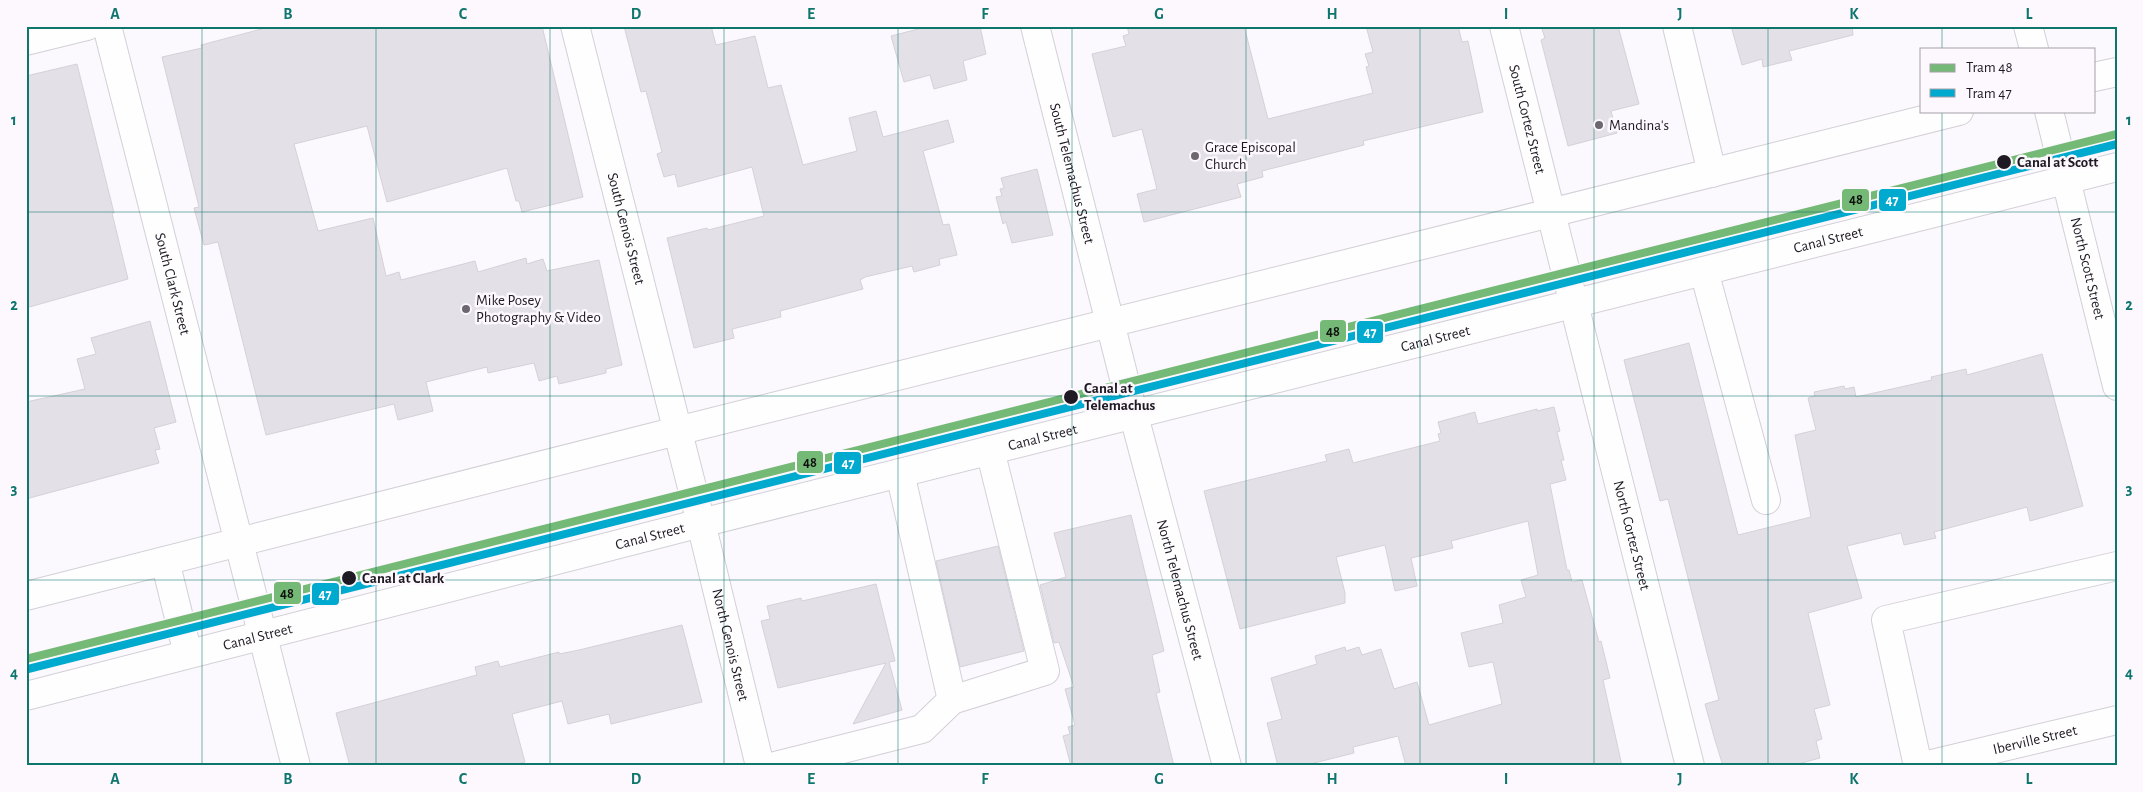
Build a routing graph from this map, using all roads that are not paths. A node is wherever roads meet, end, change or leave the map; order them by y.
1 (86, 26) edge
2 (107, 26) edge
3 (574, 26) edge
4 (1035, 26) edge
5 (1504, 26) edge
6 (1678, 26) edge
7 (2028, 26) edge
8 (26, 42) edge
9 (2034, 48) edge
10 (2117, 72) edge
11 (2096, 77) edge
12 (1955, 112) edge
13 (2050, 112) edge
14 (2117, 168) edge
15 (1712, 173) junction
16 (2067, 180) junction
17 (1551, 213) junction
18 (1704, 271) junction
19 (1574, 303) junction
20 (1110, 322) junction
21 (2117, 386) edge
22 (1133, 414) junction
23 (677, 431) junction
24 (990, 450) junction
25 (900, 473) junction
26 (1766, 500) dead end
27 (701, 523) junction
28 (240, 542) junction
29 (165, 561) junction
30 (2117, 566) edge
31 (26, 596) edge
32 (263, 634) junction
33 (188, 654) junction
34 (26, 696) edge
35 (952, 700) junction
36 (2117, 720) edge
37 (296, 766) edge
38 (760, 766) edge
39 (775, 766) edge
40 (1227, 766) edge
41 (1690, 766) edge
42 (1918, 766) edge
43 (1923, 766) edge

1 - 8 main road
2 - 28 main road, South Clark Street
3 - 23 main road, South Genois Street
4 - 20 main road, South Telemachus Street
5 - 17 main road, South Cortez Street
6 - 15 main road
7 - 9 main road
10 - 11 main road
12 - 15 main road
13 - 16 main road, North Scott Street
14 - 16 main road, Canal Street
15 - 17 main road
16 - 18 main road, Canal Street
16 - 21 main road, North Scott Street
17 - 19 main road, South Cortez Street
17 - 20 main road
18 - 19 main road, Canal Street
18 - 26 main road
19 - 22 main road, Canal Street
19 - 41 main road, North Cortez Street
20 - 22 main road, South Telemachus Street
20 - 23 main road
22 - 24 main road, Canal Street
22 - 40 main road, North Telemachus Street
23 - 27 main road, South Genois Street
23 - 28 main road
24 - 25 main road, Canal Street
24 - 35 main road
25 - 27 main road, Canal Street
25 - 35 main road
27 - 32 main road, Canal Street
27 - 38 main road, North Genois Street
28 - 29 main road
28 - 32 main road, South Clark Street
29 - 31 main road
29 - 33 main road
30 - 42 main road
32 - 33 main road, Canal Street
32 - 37 main road, South Clark Street
33 - 34 main road, Canal Street
35 - 39 main road
36 - 43 main road, Iberville Street

